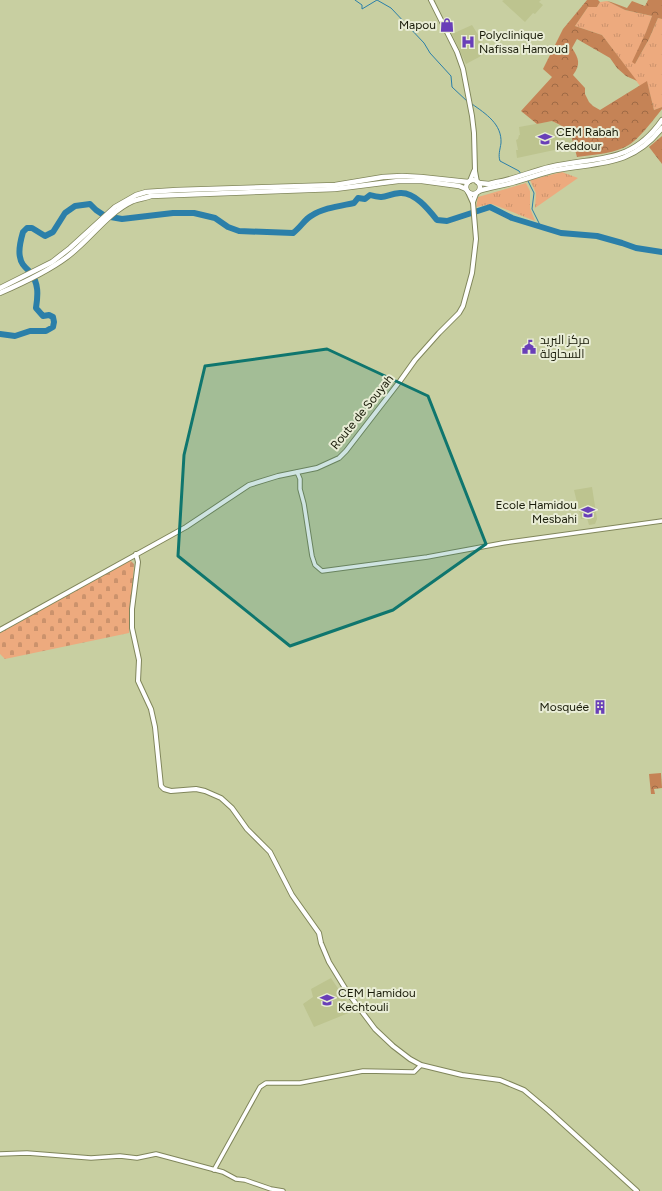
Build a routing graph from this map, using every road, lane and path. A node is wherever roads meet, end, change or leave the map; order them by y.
1 (431, 0) edge
2 (662, 120) edge
3 (662, 128) edge
4 (475, 171) junction
5 (530, 175) junction
6 (517, 180) junction
7 (469, 182) junction
8 (478, 182) junction
9 (467, 191) junction
10 (478, 192) junction
11 (472, 203) junction
12 (116, 209) junction
13 (26, 279) junction
14 (0, 288) edge
15 (0, 293) edge
16 (297, 472) junction
17 (662, 521) edge
18 (136, 554) junction
19 (0, 630) edge
20 (421, 1065) junction
21 (0, 1154) edge
22 (214, 1170) junction
23 (283, 1191) edge
24 (637, 1191) edge

1 - 4 main road
2 - 5 highway
3 - 5 highway
4 - 7 main road
4 - 8 main road
5 - 6 highway
6 - 8 highway
6 - 10 highway
7 - 8 highway
7 - 9 highway
7 - 12 highway
8 - 10 highway
9 - 10 highway
9 - 11 main road, Route de Souyah
9 - 12 highway
10 - 11 main road
11 - 16 main road, Route de Souyah
12 - 13 highway
13 - 14 highway
13 - 15 highway
16 - 17 street
16 - 18 main road, Route de Souyah
18 - 19 main road, Route de Souyah
18 - 20 main road
20 - 22 street
20 - 24 main road
21 - 22 street
22 - 23 street

